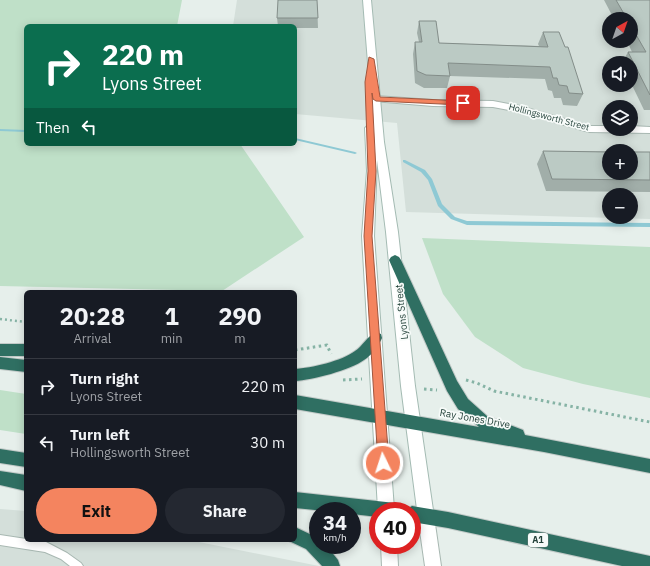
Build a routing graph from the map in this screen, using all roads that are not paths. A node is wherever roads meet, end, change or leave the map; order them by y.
1 (367, 0) edge
2 (371, 59) junction
3 (376, 99) junction
4 (650, 130) edge
5 (395, 260) junction
6 (376, 338) junction
7 (0, 350) edge
8 (24, 350) edge
9 (0, 363) edge
10 (24, 366) edge
11 (297, 375) edge
12 (297, 402) edge
13 (380, 416) junction
14 (413, 422) junction
15 (544, 445) junction
16 (0, 456) edge
17 (24, 460) edge
18 (650, 466) edge
19 (0, 478) edge
20 (24, 483) edge
21 (297, 500) edge
22 (388, 502) edge
23 (418, 502) edge
24 (369, 508) edge
25 (421, 516) edge
26 (421, 523) edge
27 (297, 536) edge
28 (0, 540) edge
29 (389, 554) edge
30 (650, 564) edge
31 (78, 566) edge
32 (332, 566) edge
33 (390, 566) edge
34 (433, 566) edge

1 - 2 street, Lyons Street
2 - 3 street, Lyons Street
2 - 6 street, Lyons Street
3 - 4 street, Hollingsworth Street
3 - 5 street, Lyons Street
5 - 14 street, Lyons Street
5 - 15 highway
6 - 11 highway
6 - 13 street, Lyons Street
7 - 8 highway
9 - 10 highway
12 - 13 highway, Ray Jones Drive
13 - 14 highway, Ray Jones Drive
13 - 22 street, Lyons Street
14 - 15 highway, Ray Jones Drive
14 - 23 street, Lyons Street
15 - 18 highway, Ray Jones Drive
16 - 17 highway
19 - 20 highway
21 - 24 highway
25 - 30 highway, A1
26 - 34 street, Lyons Street
27 - 32 highway
28 - 31 lane
29 - 33 street

